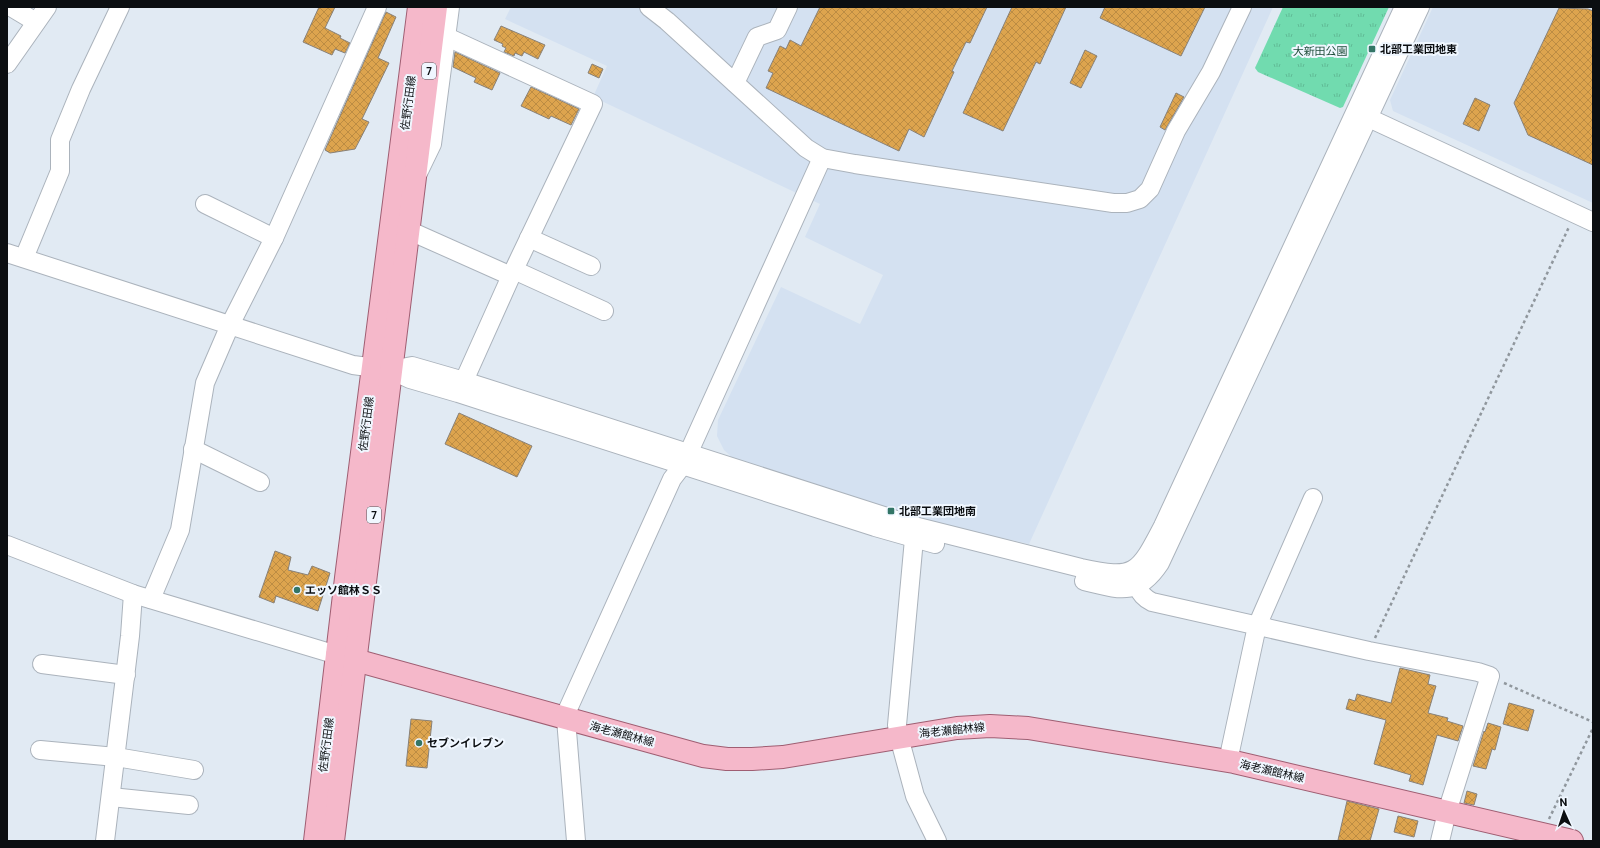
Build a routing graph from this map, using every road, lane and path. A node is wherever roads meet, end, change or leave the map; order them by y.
1 (11, 7) edge
2 (47, 7) edge
3 (120, 7) edge
4 (377, 7) edge
5 (419, 7) edge
6 (436, 7) edge
7 (450, 7) edge
8 (649, 7) edge
9 (788, 7) edge
10 (1242, 7) edge
11 (1404, 7) edge
12 (1420, 7) edge
13 (36, 22) junction
14 (447, 38) junction
15 (7, 64) edge
16 (735, 83) junction
17 (1361, 115) junction
18 (412, 136) junction
19 (822, 158) junction
20 (416, 177) junction
21 (205, 204) dead end
22 (1575, 214) junction
23 (1593, 222) edge
24 (410, 230) junction
25 (274, 238) junction
26 (529, 238) junction
27 (7, 253) edge
28 (24, 258) junction
29 (591, 266) dead end
30 (512, 273) junction
31 (604, 311) dead end
32 (230, 325) junction
33 (382, 369) junction
34 (461, 387) junction
35 (194, 449) junction
36 (685, 460) junction
37 (260, 482) dead end
38 (1314, 498) dead end
39 (916, 533) junction
40 (7, 545) edge
41 (1137, 586) junction
42 (133, 594) junction
43 (151, 599) junction
44 (1257, 626) junction
45 (1369, 651) junction
46 (346, 657) junction
47 (42, 664) dead end
48 (126, 675) junction
49 (1490, 676) junction
50 (566, 719) junction
51 (1593, 722) edge
52 (1593, 728) edge
53 (898, 737) junction
54 (40, 750) dead end
55 (116, 757) junction
56 (1228, 761) junction
57 (194, 770) dead end
58 (111, 796) junction
59 (189, 805) dead end
60 (1447, 812) junction
61 (1545, 834) junction
62 (105, 841) edge
63 (315, 841) edge
64 (333, 841) edge
65 (576, 841) edge
66 (937, 841) edge
67 (1440, 841) edge
68 (1572, 841) edge

1 - 13 street
2 - 13 street
3 - 28 street
4 - 25 street
5 - 18 main road, 佐野行田線 / 7
6 - 18 main road, 佐野行田線 / 7
7 - 14 street
8 - 16 street
9 - 16 street
10 - 19 street
11 - 17 street
12 - 17 street
13 - 15 street
14 - 20 street
14 - 26 street
16 - 19 street
17 - 22 street
17 - 39 street
17 - 41 street
18 - 20 main road, 佐野行田線 / 7
18 - 33 main road, 佐野行田線 / 7
19 - 36 street
20 - 24 main road, 佐野行田線 / 7
21 - 25 street
22 - 23 street
22 - 45 path
24 - 30 street
24 - 33 main road, 佐野行田線 / 7
25 - 32 street
26 - 29 street
26 - 30 street
27 - 28 street
28 - 32 street
30 - 31 street
30 - 34 street
32 - 33 street
32 - 35 street
33 - 34 street
33 - 46 main road, 佐野行田線 / 7
34 - 36 street
35 - 37 street
35 - 43 street
36 - 39 street
36 - 50 street
38 - 44 street
39 - 41 street
39 - 53 street
40 - 42 street
41 - 44 street
42 - 43 street
42 - 48 street
43 - 46 street
44 - 45 street
44 - 56 street
45 - 49 street
46 - 50 main road, 海老瀬館林線
46 - 63 main road, 佐野行田線 / 7
46 - 64 main road, 佐野行田線 / 7
47 - 48 street
48 - 55 street
49 - 51 path
49 - 60 street
50 - 53 main road, 海老瀬館林線
50 - 65 street
52 - 61 path
53 - 56 main road, 海老瀬館林線
53 - 66 street
54 - 55 street
55 - 57 street
55 - 58 street
56 - 60 main road, 海老瀬館林線
58 - 59 street
58 - 62 street
60 - 61 main road, 海老瀬館林線
60 - 67 street
61 - 68 main road, 海老瀬館林線

